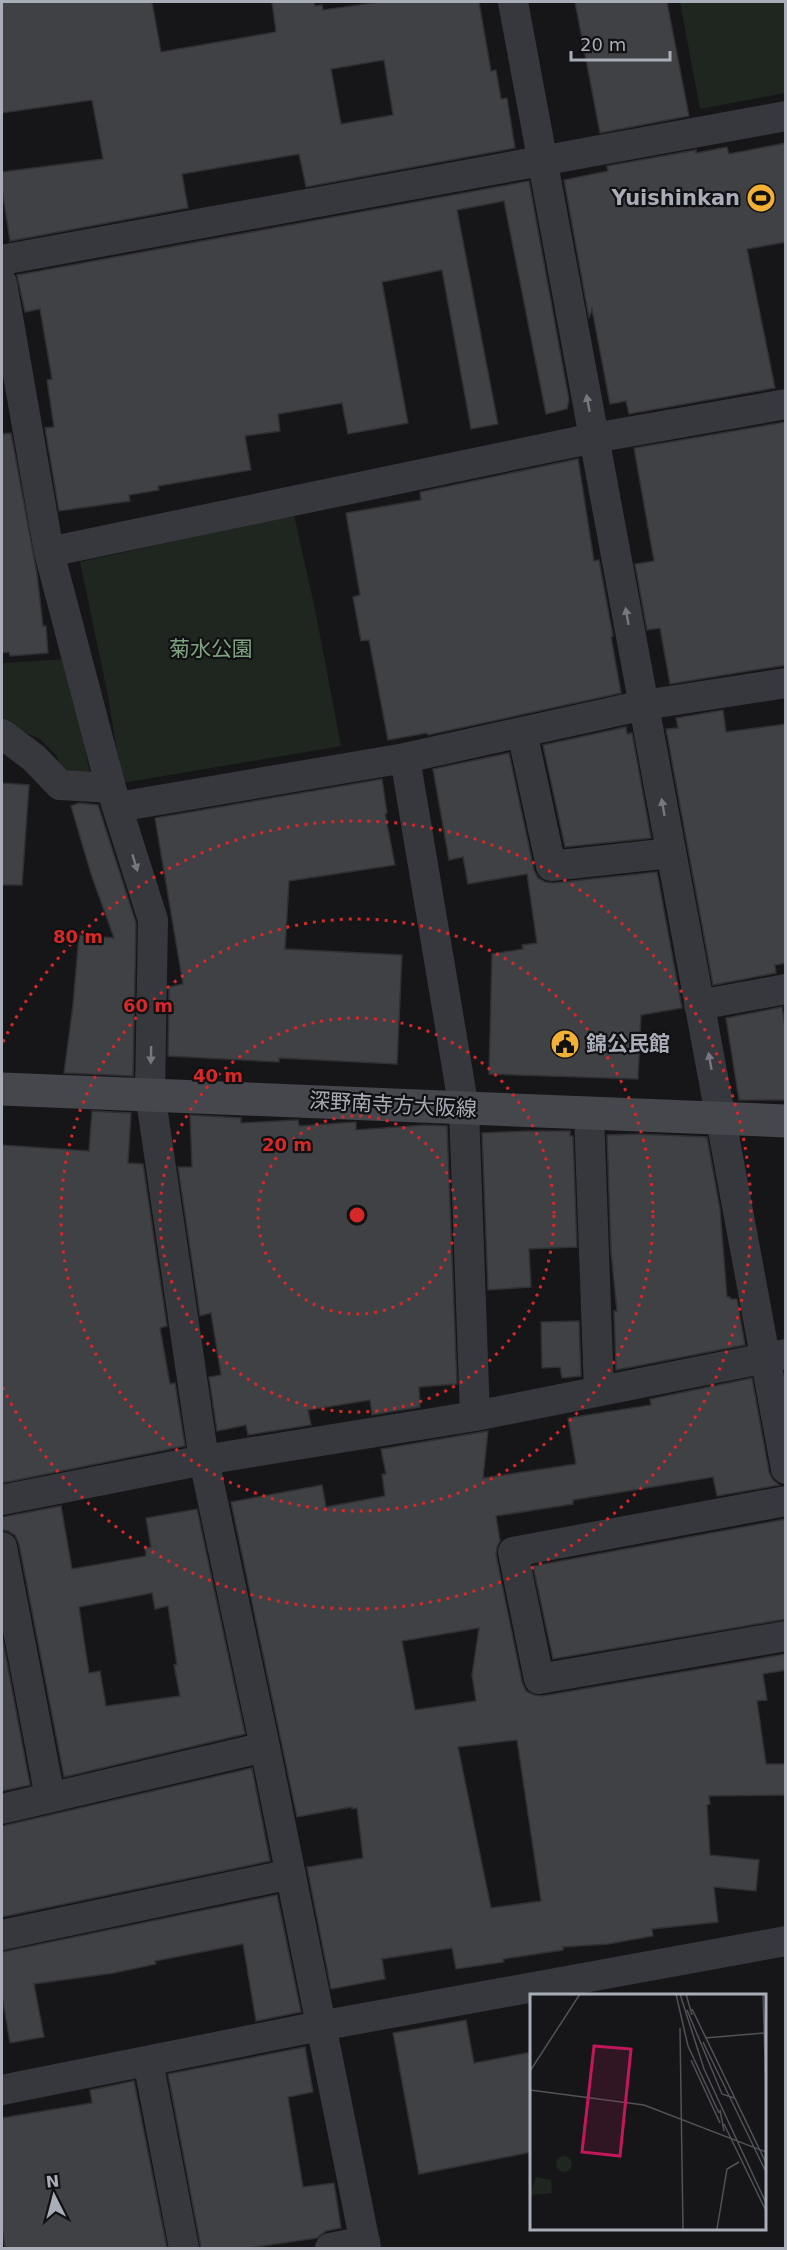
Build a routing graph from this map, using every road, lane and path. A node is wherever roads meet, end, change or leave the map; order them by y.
1 (513, 2) edge
2 (786, 116) edge
3 (543, 162) junction
4 (2, 260) edge
5 (2, 283) edge
6 (786, 404) edge
7 (594, 438) junction
8 (48, 552) junction
9 (786, 683) edge
10 (644, 705) junction
11 (522, 732) junction
12 (2, 734) edge
13 (405, 758) junction
14 (115, 798) junction
15 (671, 853) junction
16 (786, 989) edge
17 (699, 1005) junction
18 (2, 1089) edge
19 (150, 1093) junction
20 (464, 1109) junction
21 (589, 1114) junction
22 (720, 1119) junction
23 (786, 1121) edge
24 (775, 1356) edge
25 (598, 1390) junction
26 (475, 1416) junction
27 (204, 1460) junction
28 (786, 1469) edge
29 (2, 1500) edge
30 (786, 1501) edge
31 (2, 1547) edge
32 (786, 1636) edge
33 (265, 1747) junction
34 (50, 1797) junction
35 (2, 1809) edge
36 (291, 1874) junction
37 (2, 1935) edge
38 (786, 1941) edge
39 (321, 2026) junction
40 (148, 2061) junction
41 (2, 2090) edge
42 (365, 2245) edge
43 (184, 2248) edge
44 (330, 2248) edge

1 - 3 street
2 - 3 street
3 - 4 street
7 -> 3 street
5 - 8 street
6 - 7 street
7 - 8 street
10 -> 7 street
8 - 14 street
9 - 10 street
10 - 11 street
15 -> 10 street
11 - 13 street
11 - 15 street
12 - 14 street
13 - 14 street
13 - 20 street
14 -> 19 street
15 - 17 street
16 - 17 street
22 -> 17 street
18 - 19 main road, 深野南寺方大阪線
19 - 20 main road, 深野南寺方大阪線
19 - 27 street
20 - 21 main road, 深野南寺方大阪線
20 - 26 street
21 - 22 main road, 深野南寺方大阪線
21 - 25 street
22 - 23 main road, 深野南寺方大阪線
22 - 24 street
24 - 25 street
24 - 28 street
25 - 26 street
26 - 27 street
27 - 29 street
27 - 33 street
30 - 32 street
31 - 34 street
33 - 34 street
33 - 36 street
34 - 35 street
36 - 37 street
36 - 39 street
38 - 39 street
39 - 40 street
39 - 42 street
40 - 41 street
40 - 43 street
42 - 44 street

